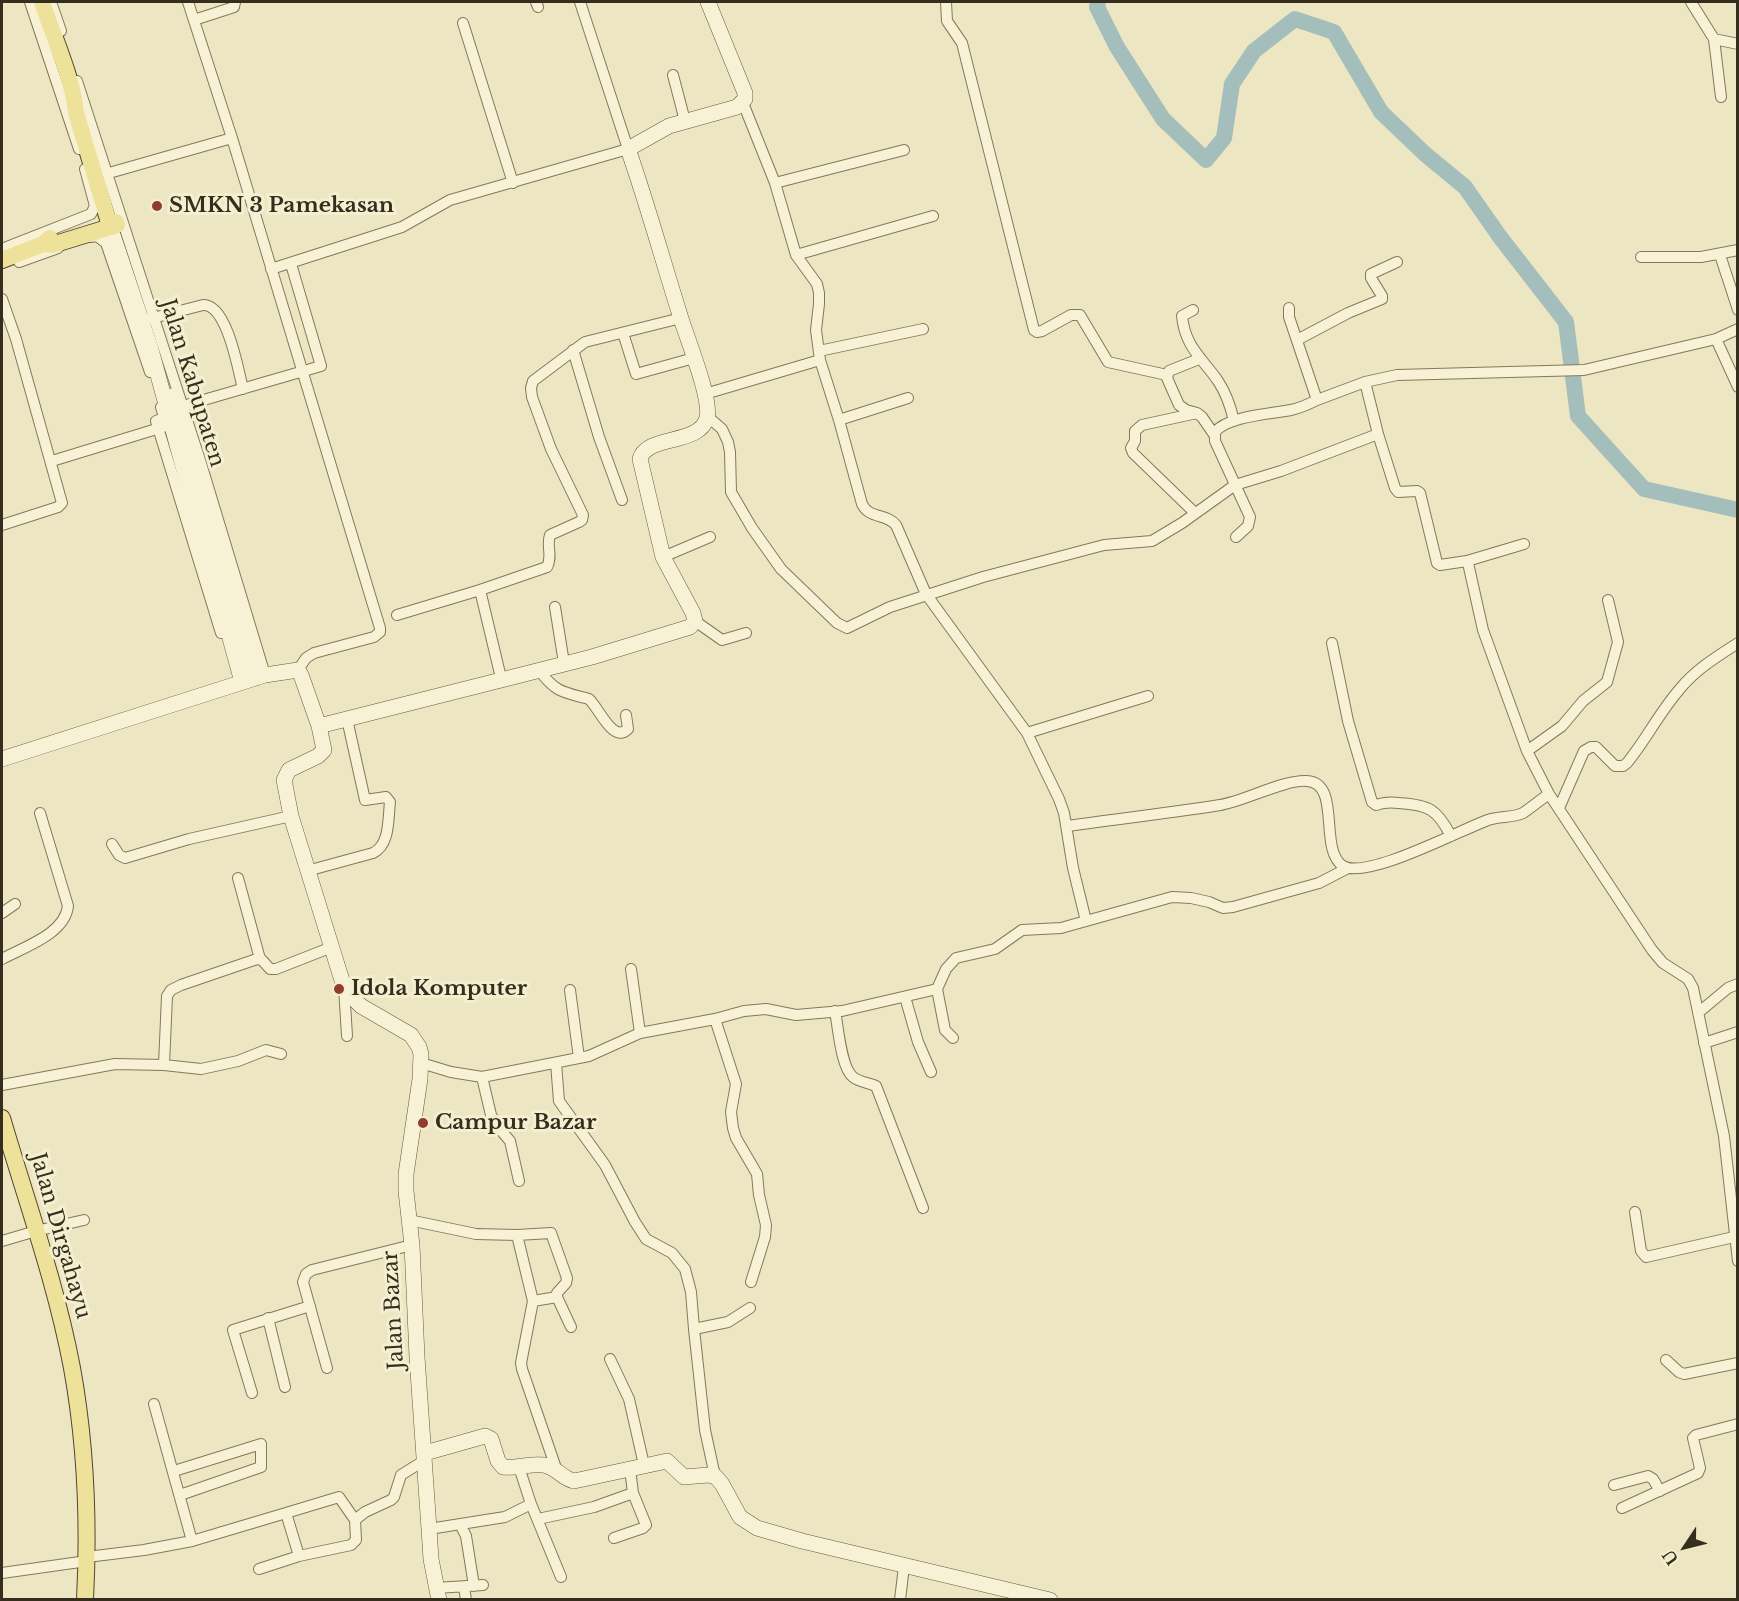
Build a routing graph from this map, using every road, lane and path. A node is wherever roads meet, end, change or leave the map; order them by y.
1 (30, 2) edge
2 (42, 2) edge
3 (51, 2) edge
4 (188, 2) edge
5 (235, 2) edge
6 (580, 2) edge
7 (708, 2) edge
8 (946, 2) edge
9 (1691, 2) edge
10 (194, 20) junction
11 (463, 23) dead end
12 (1714, 39) junction
13 (1737, 44) edge
14 (673, 75) dead end
15 (1721, 97) dead end
16 (743, 104) junction
17 (685, 121) junction
18 (232, 138) junction
19 (628, 149) junction
20 (904, 150) dead end
21 (102, 175) junction
22 (513, 183) junction
23 (775, 183) junction
24 (933, 216) dead end
25 (112, 222) junction
26 (2, 249) edge
27 (1737, 250) edge
28 (796, 255) junction
29 (1720, 255) junction
30 (1641, 257) dead end
31 (2, 260) edge
32 (1397, 262) dead end
33 (291, 264) junction
34 (2, 268) edge
35 (271, 269) junction
36 (2, 299) edge
37 (1289, 308) dead end
38 (1193, 310) dead end
39 (1737, 310) edge
40 (681, 318) junction
41 (152, 319) junction
42 (1737, 328) edge
43 (923, 329) dead end
44 (623, 333) junction
45 (1716, 339) junction
46 (1297, 340) junction
47 (573, 350) junction
48 (819, 355) junction
49 (694, 358) junction
50 (1199, 359) junction
51 (302, 372) junction
52 (1167, 375) junction
53 (1365, 382) junction
54 (1737, 387) edge
55 (243, 389) junction
56 (705, 394) junction
57 (909, 398) dead end
58 (1317, 400) junction
59 (1197, 413) junction
60 (707, 416) junction
61 (172, 417) junction
62 (839, 420) junction
63 (1234, 421) junction
64 (1378, 434) junction
65 (1215, 436) junction
66 (52, 461) junction
67 (1235, 485) junction
68 (622, 500) dead end
69 (1195, 513) junction
70 (2, 525) edge
71 (710, 537) dead end
72 (1236, 537) dead end
73 (1524, 544) dead end
74 (663, 557) junction
75 (1467, 561) junction
76 (480, 590) junction
77 (926, 594) junction
78 (1608, 600) dead end
79 (555, 607) dead end
80 (397, 615) dead end
81 (695, 621) junction
82 (746, 633) dead end
83 (1332, 643) dead end
84 (1737, 643) edge
85 (564, 663) junction
86 (298, 670) junction
87 (539, 670) junction
88 (254, 678) junction
89 (501, 678) junction
90 (1148, 696) dead end
91 (626, 716) dead end
92 (347, 719) junction
93 (319, 726) junction
94 (1027, 733) junction
95 (1527, 751) junction
96 (2, 753) edge
97 (2, 759) edge
98 (1549, 794) junction
99 (1559, 808) junction
100 (40, 813) dead end
101 (291, 816) junction
102 (1067, 826) junction
103 (1451, 836) junction
104 (112, 844) dead end
105 (1348, 868) junction
106 (307, 871) junction
107 (238, 878) dead end
108 (15, 904) dead end
109 (2, 913) edge
110 (1086, 921) junction
111 (332, 947) junction
112 (2, 959) edge
113 (260, 959) junction
114 (631, 969) dead end
115 (1737, 984) edge
116 (344, 986) junction
117 (937, 989) junction
118 (570, 990) dead end
119 (905, 997) junction
120 (835, 1011) junction
121 (1698, 1013) junction
122 (715, 1019) junction
123 (1737, 1032) edge
124 (640, 1033) junction
125 (347, 1036) dead end
126 (953, 1038) dead end
127 (1704, 1043) junction
128 (281, 1054) dead end
129 (579, 1058) junction
130 (556, 1062) junction
131 (421, 1063) junction
132 (164, 1065) junction
133 (931, 1072) dead end
134 (482, 1077) junction
135 (2, 1085) edge
136 (2, 1118) edge
137 (519, 1181) dead end
138 (923, 1208) dead end
139 (1635, 1212) dead end
140 (84, 1220) dead end
141 (409, 1220) junction
142 (36, 1231) junction
143 (517, 1236) junction
144 (1734, 1238) junction
145 (2, 1241) edge
146 (400, 1247) junction
147 (1737, 1261) edge
148 (751, 1282) dead end
149 (557, 1297) junction
150 (533, 1301) junction
151 (310, 1306) junction
152 (750, 1308) dead end
153 (268, 1318) junction
154 (571, 1327) dead end
155 (694, 1329) junction
156 (610, 1359) dead end
157 (1666, 1360) dead end
158 (1737, 1363) edge
159 (327, 1368) dead end
160 (285, 1387) dead end
161 (252, 1393) dead end
162 (154, 1404) dead end
163 (1737, 1424) edge
164 (425, 1456) junction
165 (519, 1467) junction
166 (637, 1467) junction
167 (174, 1471) junction
168 (557, 1471) junction
169 (715, 1476) junction
170 (1614, 1485) dead end
171 (1660, 1491) junction
172 (633, 1493) junction
173 (180, 1495) junction
174 (531, 1504) junction
175 (1622, 1508) dead end
176 (286, 1513) junction
177 (538, 1519) junction
178 (355, 1520) junction
179 (460, 1524) junction
180 (429, 1530) junction
181 (614, 1538) dead end
182 (192, 1541) junction
183 (299, 1556) junction
184 (87, 1559) junction
185 (904, 1566) junction
186 (259, 1569) dead end
187 (2, 1573) edge
188 (561, 1577) dead end
189 (474, 1586) junction
190 (438, 1594) edge
191 (86, 1599) edge
192 (466, 1599) edge
193 (900, 1599) edge
194 (1050, 1599) edge

1 - 26 street
2 - 21 main road, Jalan Kabupaten
3 - 21 street
4 - 10 street
5 - 10 street
6 - 19 street
7 - 16 street
8 - 52 street
9 - 12 street
10 - 18 street
11 - 22 street
12 - 13 street
12 - 15 street
14 - 17 street
16 - 17 street
16 - 23 street
17 - 19 street
18 - 21 street
18 - 35 street
19 - 22 street
19 - 40 street
20 - 23 street
21 - 25 main road, Jalan Kabupaten
21 - 41 street
22 - 33 street
23 - 28 street
24 - 28 street
25 - 31 main road
25 - 41 street, Jalan Kabupaten
25 - 61 street, Jalan Kabupaten
27 - 29 street
28 - 48 street
29 - 30 street
29 - 39 street
32 - 46 street
33 - 35 street
33 - 51 street
34 - 61 street
35 - 51 street
36 - 66 street
37 - 46 street
38 - 50 street
40 - 44 street
40 - 49 street
41 - 55 street
41 - 61 street, Jalan Kabupaten
42 - 45 street
43 - 48 street
44 - 47 street
44 - 49 street
45 - 53 street
45 - 54 street
46 - 58 street
47 - 68 street
47 - 76 street
48 - 56 street
48 - 62 street
49 - 56 street
50 - 52 street
50 - 63 street
51 - 55 street
51 - 86 street
52 - 59 street
53 - 58 street
53 - 64 street
55 - 61 street
56 - 60 street
57 - 62 street
58 - 63 street
59 - 65 street
59 - 69 street
60 - 74 street
60 - 77 street
61 - 66 street
61 - 88 street, Jalan Kabupaten
61 - 88 street
61 - 96 street
62 - 77 street
63 - 65 street
64 - 67 street
64 - 75 street
65 - 67 street
66 - 70 street
67 - 69 street
67 - 72 street
69 - 77 street
71 - 74 street
73 - 75 street
74 - 81 street
75 - 95 street
76 - 80 street
76 - 89 street
77 - 94 street
78 - 95 street
79 - 85 street
81 - 82 street
81 - 85 street
83 - 103 street
84 - 99 street
85 - 87 street
86 - 88 street
86 - 93 street
87 - 89 street
87 - 91 street
88 - 97 street
89 - 92 street
90 - 94 street
92 - 93 street
92 - 106 street
93 - 101 street
94 - 102 street
95 - 98 street
98 - 99 street
98 - 103 street
99 - 121 street
100 - 112 street
101 - 104 street
101 - 106 street
102 - 105 street
102 - 110 street
103 - 105 street
105 - 110 street
106 - 111 street
107 - 113 street
108 - 109 street
110 - 117 street
111 - 113 street
111 - 116 street
113 - 132 street
114 - 124 street
115 - 121 street
116 - 125 street
116 - 131 street, Jalan Bazar
117 - 119 street
117 - 126 street
118 - 129 street
119 - 120 street
119 - 133 street
120 - 122 street
120 - 138 street
121 - 127 street
122 - 124 street
122 - 148 street
123 - 127 street
124 - 129 street
127 - 144 street
128 - 132 street
129 - 130 street
130 - 134 street
130 - 155 street
131 - 134 street
131 - 141 street, Jalan Bazar
132 - 135 street
134 - 137 street
136 - 142 main road, Jalan Dirgahayu
139 - 144 street
140 - 142 street
141 - 143 street
141 - 146 street, Jalan Bazar
142 - 145 street
142 - 184 main road, Jalan Dirgahayu
143 - 149 street
143 - 150 street
144 - 147 street
146 - 151 street
146 - 164 street, Jalan Bazar
149 - 150 street
149 - 154 street
150 - 168 street
151 - 153 street
151 - 159 street
152 - 155 street
153 - 160 street
153 - 161 street
155 - 169 street
156 - 166 street
157 - 158 street
162 - 167 street
163 - 171 street
164 - 165 street
164 - 178 street
164 - 180 street, Jalan Bazar
165 - 168 street
165 - 174 street
166 - 168 street
166 - 169 street
166 - 172 street
167 - 173 street
167 - 173 street
169 - 185 street
170 - 171 street
171 - 175 street
172 - 177 street
172 - 181 street
173 - 182 street
174 - 177 street
174 - 179 street
176 - 178 street
176 - 182 street
176 - 183 street
177 - 188 street
178 - 183 street
179 - 180 street
179 - 189 street
180 - 190 street, Jalan Bazar
182 - 184 street
183 - 186 street
184 - 187 street
184 - 191 main road, Jalan Dirgahayu
185 - 193 street
185 - 194 street
189 - 190 street
189 - 192 street

